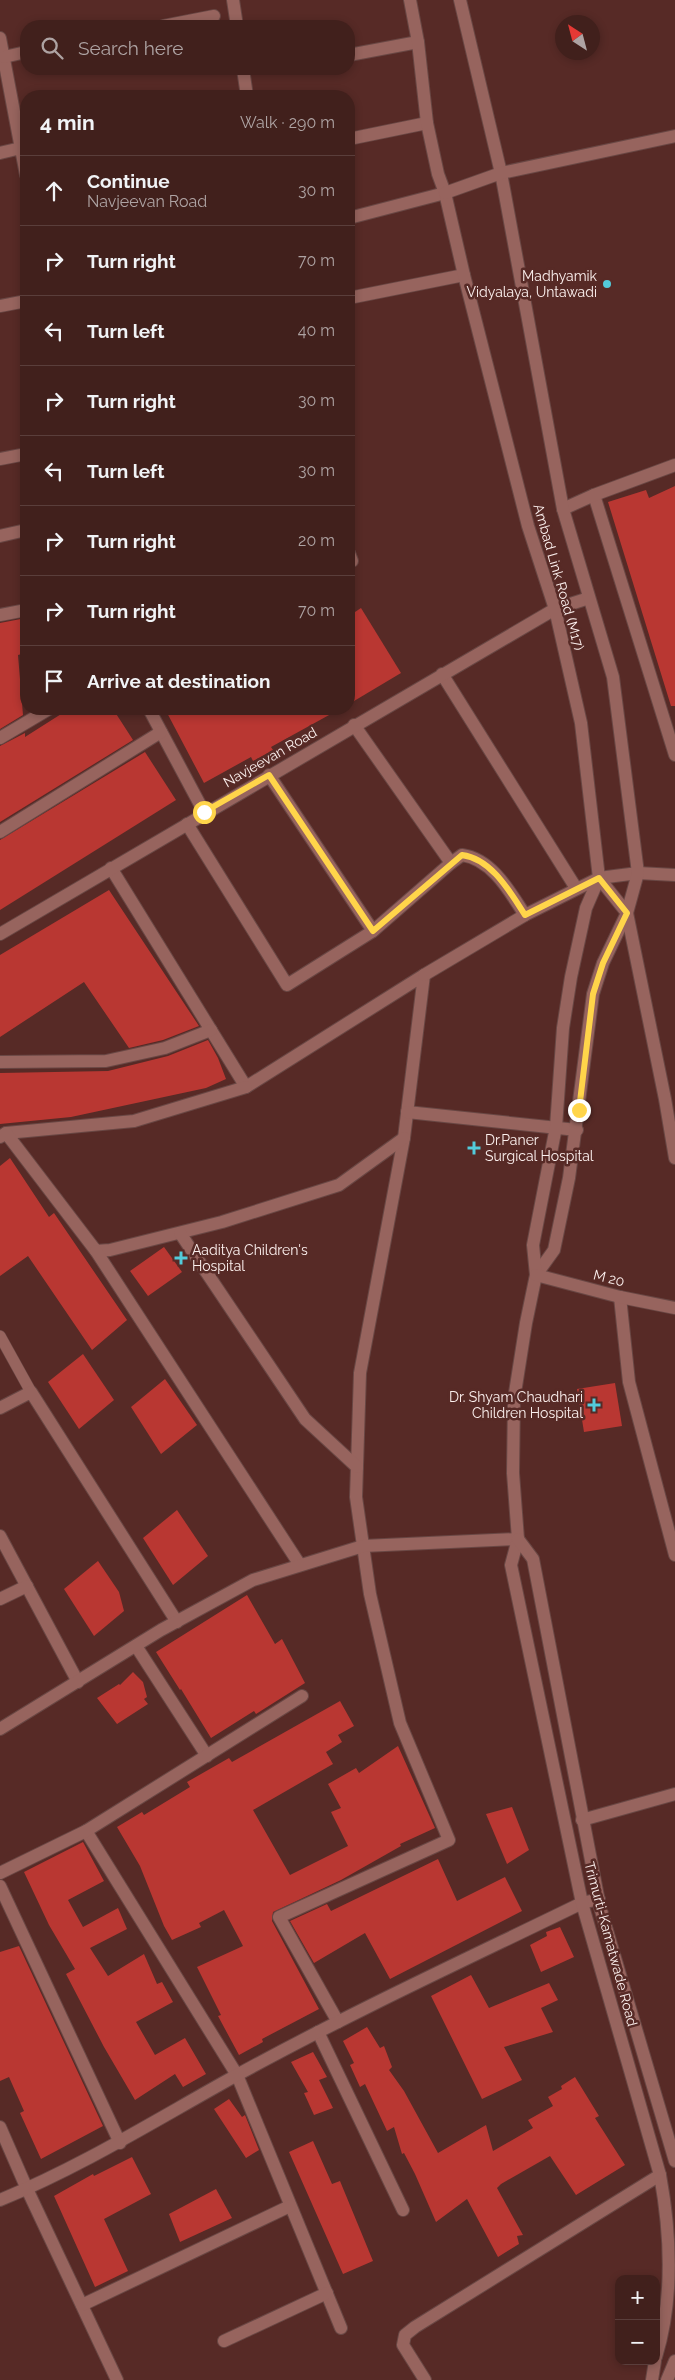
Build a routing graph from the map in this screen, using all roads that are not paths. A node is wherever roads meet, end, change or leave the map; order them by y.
1 (233, 0) edge
2 (410, 0) edge
3 (460, 0) edge
4 (214, 16) dead end
5 (194, 20) edge
6 (236, 20) edge
7 (0, 38) edge
8 (418, 42) junction
9 (20, 53) edge
10 (355, 54) edge
11 (4, 57) junction
12 (244, 75) edge
13 (246, 90) edge
14 (20, 117) edge
15 (427, 123) junction
16 (675, 136) edge
17 (355, 138) edge
18 (20, 148) edge
19 (0, 153) edge
20 (500, 173) junction
21 (445, 193) junction
22 (355, 216) edge
23 (464, 275) junction
24 (355, 297) edge
25 (20, 302) edge
26 (0, 306) edge
27 (20, 455) edge
28 (0, 459) edge
29 (675, 465) edge
30 (594, 494) junction
31 (563, 509) junction
32 (20, 531) edge
33 (0, 536) edge
34 (589, 598) junction
35 (555, 609) junction
36 (20, 611) edge
37 (0, 615) edge
38 (442, 674) junction
39 (39, 715) edge
40 (152, 715) edge
41 (354, 726) junction
42 (161, 732) junction
43 (0, 738) edge
44 (675, 755) edge
45 (269, 775) junction
46 (204, 812) junction
47 (186, 824) junction
48 (0, 832) edge
49 (451, 863) junction
50 (111, 868) junction
51 (638, 874) junction
52 (675, 874) edge
53 (599, 878) junction
54 (576, 888) junction
55 (627, 913) junction
56 (525, 915) junction
57 (373, 931) junction
58 (0, 934) edge
59 (424, 975) junction
60 (211, 1030) junction
61 (0, 1062) edge
62 (246, 1087) junction
63 (670, 1098) edge
64 (407, 1112) junction
65 (556, 1128) junction
66 (577, 1130) junction
67 (3, 1135) edge
68 (404, 1138) junction
69 (675, 1158) edge
70 (180, 1233) junction
71 (96, 1250) junction
72 (536, 1276) junction
73 (620, 1297) junction
74 (675, 1308) edge
75 (0, 1336) edge
76 (31, 1392) junction
77 (0, 1408) edge
78 (357, 1467) junction
79 (0, 1536) edge
80 (518, 1539) junction
81 (364, 1546) junction
82 (675, 1555) edge
83 (300, 1566) junction
84 (27, 1586) junction
85 (0, 1599) edge
86 (177, 1622) junction
87 (136, 1646) junction
88 (78, 1682) junction
89 (302, 1696) dead end
90 (0, 1729) edge
91 (207, 1756) junction
92 (675, 1794) edge
93 (582, 1820) junction
94 (86, 1831) junction
95 (0, 1873) edge
96 (0, 1886) edge
97 (599, 1899) junction
98 (582, 1903) junction
99 (338, 2022) junction
100 (318, 2032) junction
101 (237, 2075) junction
102 (0, 2127) edge
103 (120, 2142) junction
104 (675, 2161) edge
105 (660, 2175) junction
106 (27, 2189) junction
107 (0, 2200) edge
108 (290, 2206) junction
109 (403, 2210) dead end
110 (672, 2287) edge
111 (327, 2292) junction
112 (82, 2304) junction
113 (341, 2328) dead end
114 (224, 2341) dead end
115 (660, 2342) edge
116 (675, 2361) edge
117 (654, 2365) edge
118 (118, 2380) edge
119 (425, 2380) edge
120 (652, 2380) edge
121 (667, 2380) edge

1 - 6 street
2 - 8 street, Ambad Link Road (M17)
3 - 20 street
4 - 5 street
7 - 11 street
8 - 10 street
8 - 15 street, Ambad Link Road (M17)
9 - 11 street
11 - 14 street
12 - 13 street
15 - 17 street
15 - 21 street, Ambad Link Road (M17)
16 - 20 street
18 - 19 street
20 - 21 street
20 - 31 street
21 - 22 street
21 - 23 street, Ambad Link Road (M17)
23 - 24 street
23 - 35 street, Ambad Link Road (M17)
25 - 26 street
27 - 28 street
29 - 30 street
30 - 31 street
30 - 44 street
31 - 34 street
32 - 33 street
34 - 35 street, Navjeevan Road
34 - 51 street
35 - 38 street, Navjeevan Road
35 - 53 street, Ambad Link Road (M17)
36 - 37 street
38 - 41 street, Navjeevan Road
38 - 54 street
39 - 43 street
40 - 42 street
41 - 45 street, Navjeevan Road
41 - 49 street
42 - 46 street
42 - 48 street
45 - 46 street, Navjeevan Road
45 - 57 street
46 - 47 street, Navjeevan Road
47 - 50 street, Navjeevan Road
47 - 57 street
49 - 56 street
49 - 57 street
50 - 58 street, Navjeevan Road
50 - 60 street
51 - 52 street
51 - 53 street
51 - 55 street, Trimurti-Kamatwade Road
53 - 54 street
53 - 55 street
53 - 65 street, Trimurti-Kamatwade Road
54 - 56 street
55 - 63 street
55 - 66 street, Trimurti-Kamatwade Road
56 - 59 street
59 - 62 street
59 - 64 street
60 - 61 street
60 - 62 street
62 - 67 street
63 - 69 street
64 - 65 street
64 - 68 street
65 - 66 street
65 - 72 street, Trimurti-Kamatwade Road
66 - 72 street, Trimurti-Kamatwade Road
67 - 71 street
68 - 70 street
68 - 78 street
70 - 71 street
70 - 78 street
71 - 83 street
72 - 73 street, M 20
72 - 80 street, Trimurti-Kamatwade Road
73 - 74 street, M 20
73 - 82 street
75 - 76 lane
76 - 77 street
76 - 86 street
78 - 81 street
79 - 84 street
80 - 81 street
80 - 93 street, Trimurti-Kamatwade Road
80 - 98 street, Trimurti-Kamatwade Road
81 - 83 street
81 - 99 street
83 - 86 street
84 - 85 street
84 - 88 street
86 - 87 street
87 - 88 street
87 - 91 street
88 - 90 street
89 - 91 street
91 - 94 street
92 - 93 street
93 - 97 street, Trimurti-Kamatwade Road
94 - 95 street
94 - 101 street
96 - 103 street
97 - 98 street
97 - 104 street, Trimurti-Kamatwade Road
98 - 99 street
98 - 105 street, Trimurti-Kamatwade Road
99 - 100 street
100 - 101 street
100 - 109 street
101 - 103 street
101 - 108 street
102 - 106 street
103 - 106 street
105 - 110 street, Trimurti-Kamatwade Road
105 - 119 street
106 - 107 street
106 - 112 street
108 - 111 street
108 - 112 street
110 - 115 street, Trimurti-Kamatwade Road
111 - 113 street
111 - 114 street
112 - 118 street
116 - 121 street
117 - 120 street

